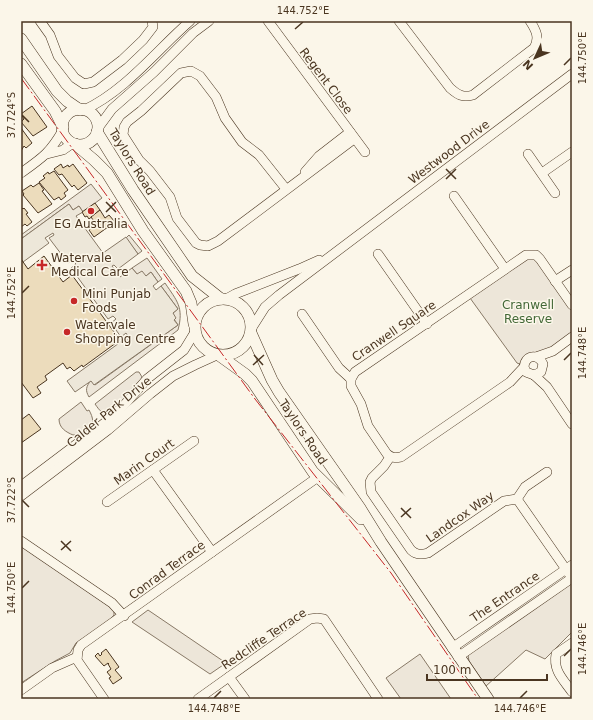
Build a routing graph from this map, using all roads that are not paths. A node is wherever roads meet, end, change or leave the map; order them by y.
1 (40, 21) edge
2 (152, 21) edge
3 (190, 21) edge
4 (209, 21) edge
5 (399, 21) edge
6 (530, 21) edge
7 (267, 22) edge
8 (21, 39) edge
9 (21, 64) edge
10 (572, 74) edge
11 (82, 110) junction
12 (63, 128) junction
13 (98, 130) junction
14 (352, 136) junction
15 (74, 144) junction
16 (365, 152) dead end
17 (572, 152) edge
18 (528, 154) dead end
19 (46, 155) junction
20 (21, 173) edge
21 (542, 173) junction
22 (286, 190) junction
23 (555, 193) dead end
24 (454, 196) dead end
25 (340, 249) junction
26 (378, 254) dead end
27 (505, 269) junction
28 (572, 270) edge
29 (556, 281) junction
30 (569, 293) edge
31 (223, 299) junction
32 (572, 305) edge
33 (302, 314) dead end
34 (427, 324) junction
35 (194, 328) junction
36 (251, 331) junction
37 (572, 337) edge
38 (553, 351) junction
39 (219, 355) junction
40 (536, 357) junction
41 (542, 367) junction
42 (529, 372) junction
43 (351, 379) junction
44 (547, 387) junction
45 (572, 424) edge
46 (106, 427) junction
47 (194, 441) dead end
48 (390, 457) junction
49 (332, 467) junction
50 (153, 470) junction
51 (547, 472) dead end
52 (318, 477) junction
53 (24, 485) edge
54 (21, 496) edge
55 (517, 499) junction
56 (107, 502) dead end
57 (21, 541) edge
58 (381, 542) junction
59 (212, 552) junction
60 (569, 567) edge
61 (572, 578) edge
62 (124, 616) junction
63 (572, 643) edge
64 (455, 652) junction
65 (77, 657) junction
66 (229, 677) junction
67 (21, 690) edge
68 (572, 692) edge
69 (104, 699) edge
70 (198, 699) edge
71 (244, 699) edge
72 (378, 699) edge
73 (488, 699) edge

1 - 2 street
3 - 11 street
4 - 13 street
5 - 6 street
7 - 14 street, Regent Close
8 - 11 main road
9 - 12 main road
10 - 25 street, Westwood Drive
11 - 12 main road
11 - 13 main road
12 - 15 main road
12 - 19 street
13 - 15 main road
13 - 31 main road, Taylors Road
14 - 16 street, Regent Close
14 - 22 street
15 - 19 street
15 - 35 main road
17 - 21 street
18 - 21 street
19 - 20 street
21 - 23 street
22 - 22 street
24 - 27 street
25 - 31 street, Westwood Drive
25 - 36 street, Westwood Drive
26 - 34 street
27 - 29 street, Cranwell Square
27 - 34 street, Cranwell Square
28 - 29 street
29 - 30 street, Cranwell Square
30 - 32 street, Cranwell Square
31 - 35 main road
31 - 36 main road
33 - 43 street
34 - 43 street, Cranwell Square
35 - 39 main road
35 - 46 street, Calder Park Drive
36 - 39 main road
36 - 49 main road, Taylors Road
37 - 38 street
38 - 40 street
38 - 41 street
39 - 46 street, Calder Park Drive
39 - 52 main road, Taylors Road
40 - 41 street
40 - 42 street
41 - 42 street
41 - 44 street
42 - 44 street
42 - 48 street
43 - 48 street, Cranwell Square
44 - 45 street
46 - 53 street, Calder Park Drive
47 - 50 street, Marin Court
48 - 55 street, Landcox Way
49 - 52 main road
49 - 58 main road, Taylors Road
50 - 56 street, Marin Court
50 - 59 street
51 - 55 street
52 - 58 main road, Taylors Road
52 - 59 street, Conrad Terrace
53 - 54 street, Calder Park Drive
55 - 60 street
57 - 62 street
58 - 64 main road, Taylors Road
59 - 62 street, Conrad Terrace
60 - 61 street
60 - 64 street, The Entrance
61 - 64 street, The Entrance
62 - 65 street, Conrad Terrace
63 - 68 street
64 - 73 main road, Taylors Road
65 - 67 street
65 - 69 street
66 - 70 street, Redcliffe Terrace
66 - 71 street
66 - 72 street, Redcliffe Terrace

